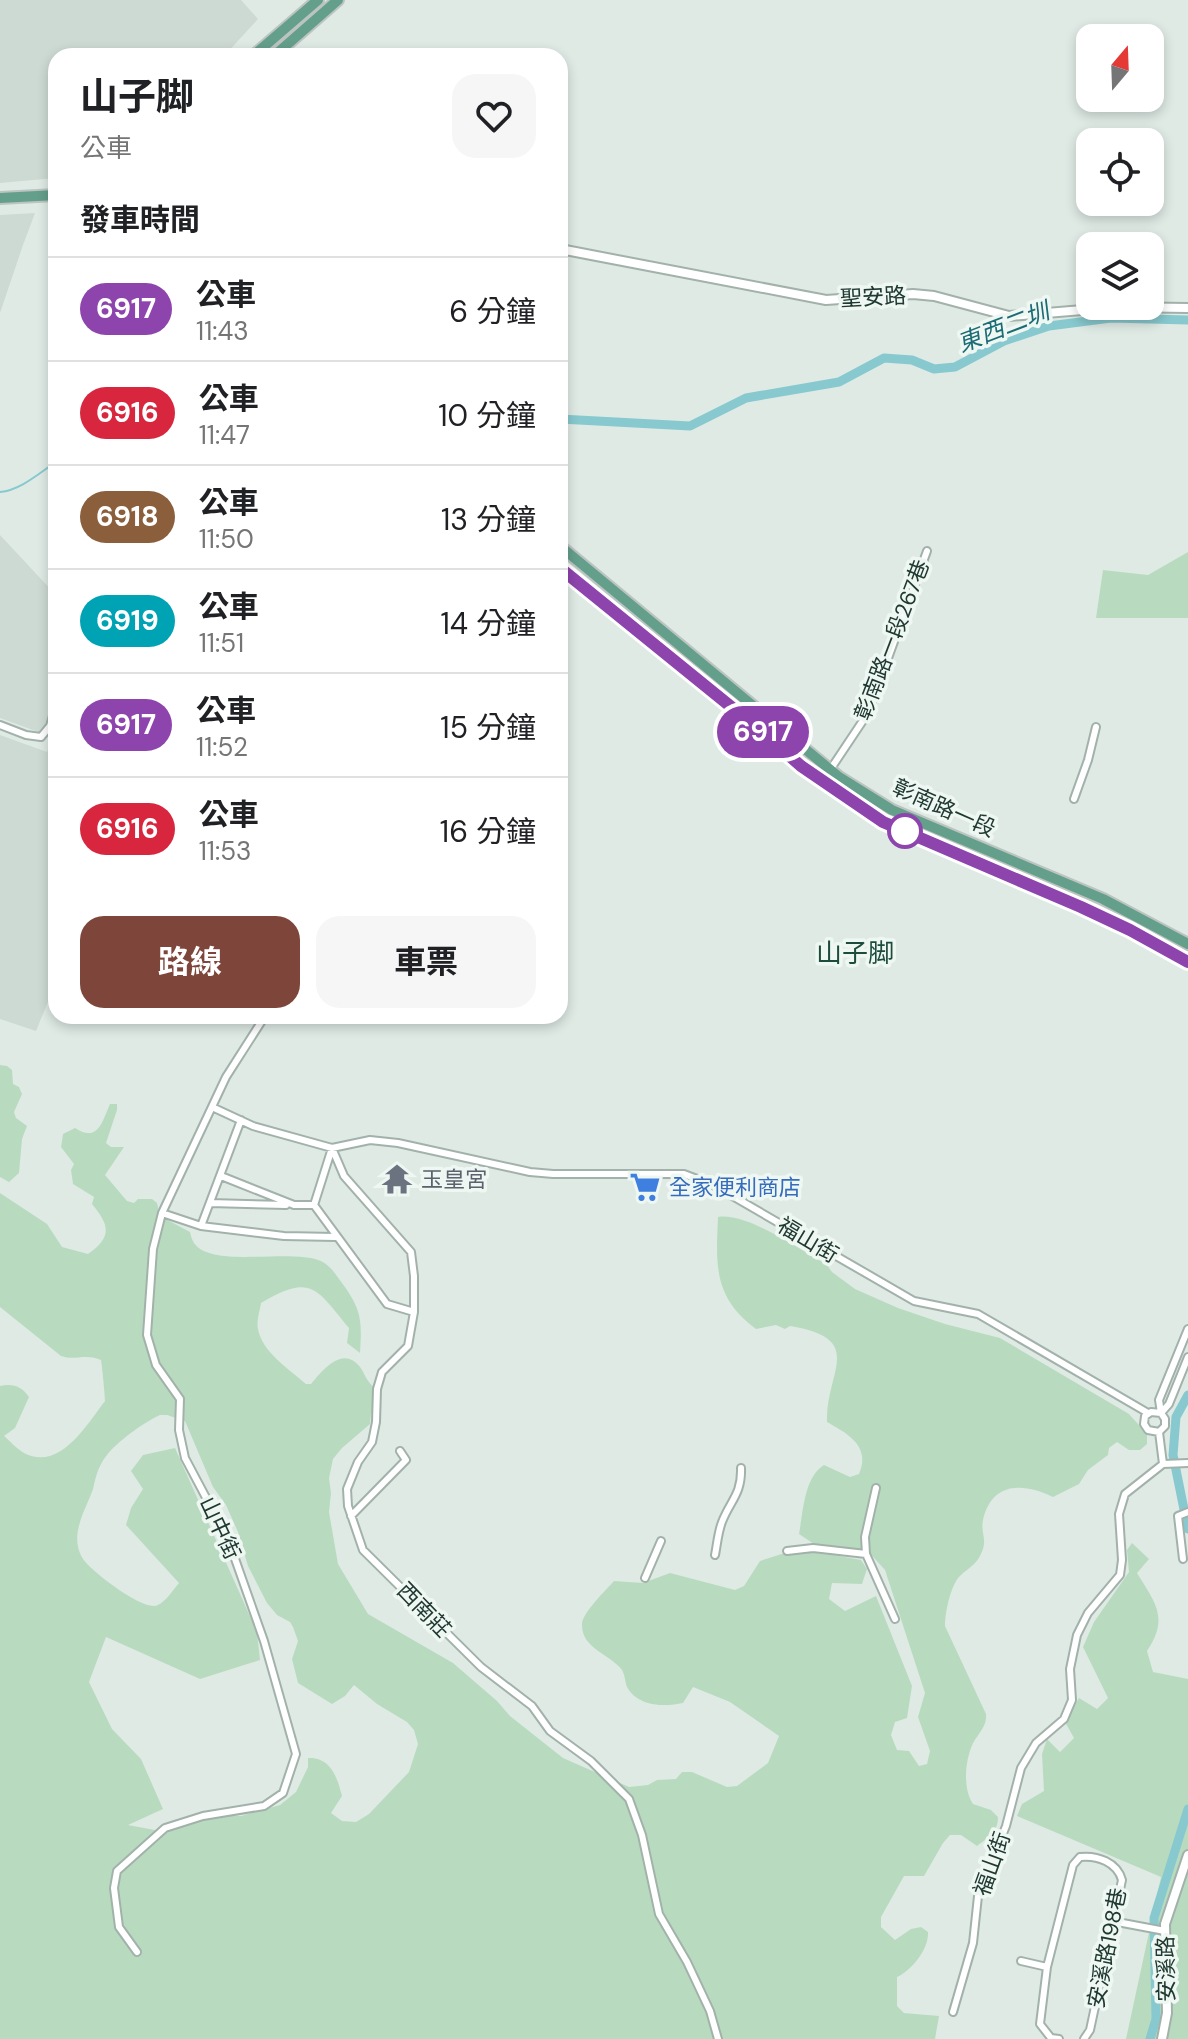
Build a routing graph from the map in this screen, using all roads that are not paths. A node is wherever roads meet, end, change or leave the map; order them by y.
1 (318, 0) edge
2 (338, 0) edge
3 (262, 48) edge
4 (283, 48) edge
5 (48, 195) edge
6 (0, 198) edge
7 (568, 251) edge
8 (1188, 308) edge
9 (927, 551) dead end
10 (568, 553) edge
11 (568, 574) edge
12 (0, 725) edge
13 (1096, 727) dead end
14 (48, 728) edge
15 (830, 770) junction
16 (1074, 799) dead end
17 (1188, 944) edge
18 (1188, 962) edge
19 (260, 1024) edge
20 (212, 1107) junction
21 (241, 1120) junction
22 (332, 1148) junction
23 (221, 1176) junction
24 (210, 1203) junction
25 (294, 1205) junction
26 (314, 1205) junction
27 (162, 1213) junction
28 (201, 1226) junction
29 (335, 1237) junction
30 (414, 1312) junction
31 (1188, 1329) edge
32 (1188, 1357) edge
33 (1148, 1413) junction
34 (1161, 1413) junction
35 (1159, 1432) junction
36 (400, 1451) dead end
37 (1188, 1463) edge
38 (1163, 1464) junction
39 (741, 1468) dead end
40 (876, 1488) dead end
41 (1188, 1512) edge
42 (351, 1516) junction
43 (661, 1541) dead end
44 (787, 1551) dead end
45 (866, 1554) junction
46 (715, 1555) dead end
47 (1183, 1559) dead end
48 (645, 1578) dead end
49 (895, 1619) dead end
50 (1188, 1855) edge
51 (1112, 1921) junction
52 (1163, 1931) junction
53 (137, 1952) dead end
54 (1021, 1961) dead end
55 (1047, 1967) junction
56 (953, 2012) dead end
57 (718, 2039) edge
58 (1059, 2039) edge
59 (1084, 2039) edge
60 (1162, 2039) edge

1 - 3 main road
2 - 4 main road
5 - 6 main road
7 - 8 street, 聖安路
9 - 15 street, 彰南路一段267巷
10 - 15 main road, 彰南路一段
11 - 18 main road, 彰南路一段
12 - 14 street
13 - 16 street
15 - 17 main road, 彰南路一段
19 - 20 street, 山中街
20 - 21 street, 福山街
20 - 27 street, 山中街
21 - 22 street, 福山街
21 - 23 street
22 - 26 street
22 - 30 street, 西南莊
22 - 33 street, 福山街
23 - 24 street
23 - 25 street
24 - 25 street
24 - 28 street
25 - 26 street
26 - 29 street
27 - 28 street
27 - 53 street, 山中街
28 - 29 street
29 - 30 street
30 - 42 street, 西南莊
31 - 34 street, 福山街
32 - 34 street
33 - 34 street
33 - 35 street, 福山街
34 - 35 street, 福山街
35 - 38 street, 福山街
36 - 42 street
37 - 38 street
38 - 56 street, 福山街
39 - 46 street
40 - 45 street
41 - 47 street
42 - 57 street, 西南莊
43 - 48 street
44 - 45 street
45 - 49 street
50 - 52 street, 安溪路
51 - 52 street
51 - 55 street, 安溪路198巷
51 - 59 street, 安溪路198巷
52 - 60 street, 安溪路
54 - 55 street
55 - 58 street, 安溪路198巷

